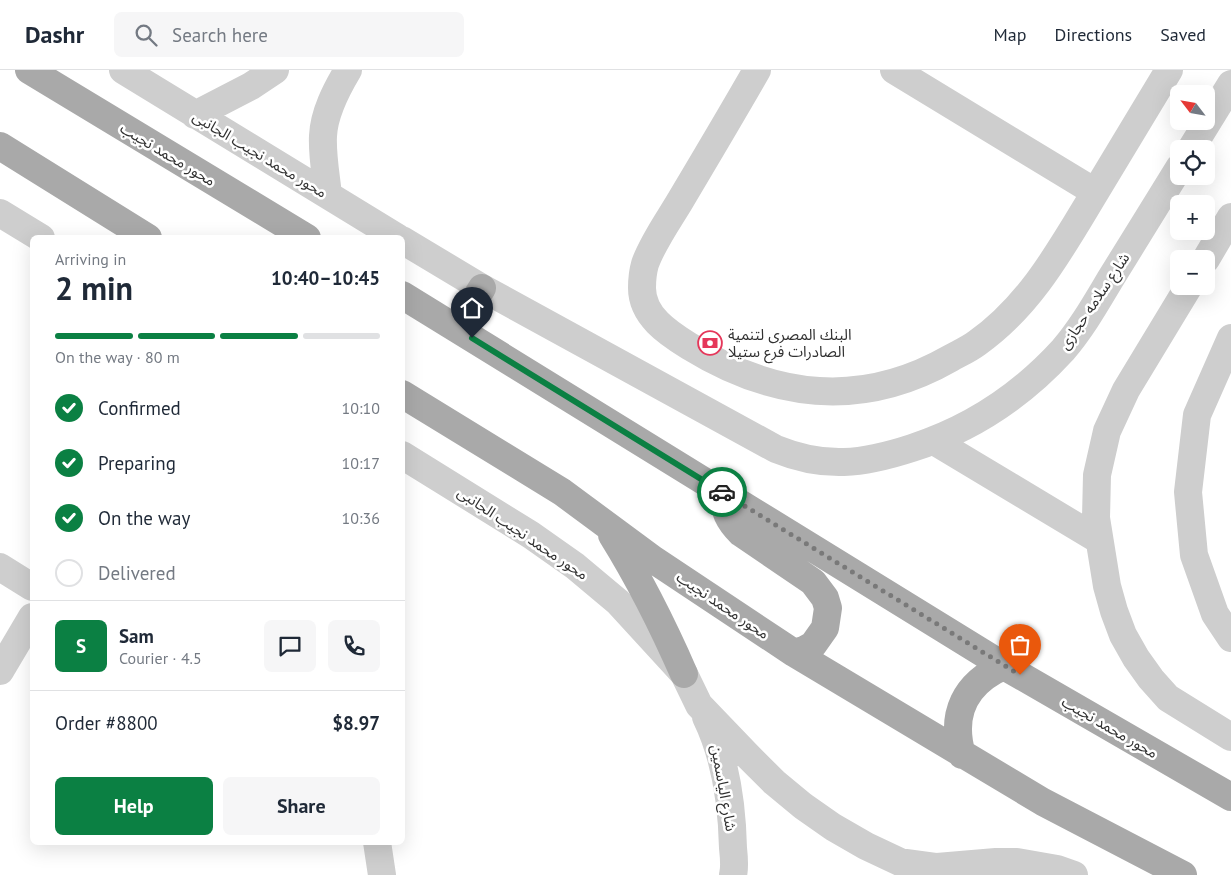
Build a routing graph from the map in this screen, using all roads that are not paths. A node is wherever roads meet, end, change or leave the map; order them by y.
1 (29, 70) edge
2 (122, 70) edge
3 (275, 70) edge
4 (348, 70) edge
5 (757, 70) edge
6 (894, 70) edge
7 (1170, 70) edge
8 (1231, 84) edge
9 (195, 115) junction
10 (1197, 140) edge
11 (0, 146) edge
12 (1170, 183) edge
13 (1095, 192) junction
14 (328, 195) junction
15 (0, 213) edge
16 (1231, 217) edge
17 (36, 235) edge
18 (143, 235) edge
19 (301, 235) edge
20 (393, 235) edge
21 (405, 242) edge
22 (1211, 250) edge
23 (482, 288) junction
24 (1184, 295) edge
25 (405, 297) edge
26 (457, 328) junction
27 (1231, 338) edge
28 (405, 396) edge
29 (934, 441) junction
30 (405, 458) edge
31 (724, 493) junction
32 (605, 524) junction
33 (1099, 540) junction
34 (0, 567) edge
35 (30, 586) edge
36 (30, 620) edge
37 (1231, 638) edge
38 (794, 653) junction
39 (1004, 666) junction
40 (0, 671) edge
41 (684, 674) junction
42 (699, 705) junction
43 (1231, 737) edge
44 (962, 755) junction
45 (1231, 797) edge
46 (377, 845) edge
47 (930, 871) edge
48 (740, 874) edge
49 (382, 875) edge
50 (1074, 875) edge
51 (1183, 875) edge

1 - 19 main road, محور محمد نجيب
2 - 9 street, محور محمد نجيب الجانبى
3 - 9 street
4 - 14 street
5 - 13 street
6 - 13 street
7 - 13 street
8 - 10 street
9 - 14 street, محور محمد نجيب الجانبى
11 - 18 main road
12 - 29 street, شارع سلامه حجازى
14 - 20 street, محور محمد نجيب الجانبى
15 - 17 street
16 - 22 street
21 - 23 street
23 - 26 main road
23 - 29 street
24 - 33 street
25 - 26 main road, محور محمد نجيب
26 - 31 main road, محور محمد نجيب
27 - 37 street
28 - 32 main road, محور محمد نجيب
29 - 33 street
30 - 41 street, محور محمد نجيب الجانبى
31 - 38 main road
31 - 39 main road, محور محمد نجيب
32 - 38 main road, محور محمد نجيب
32 - 41 main road
33 - 43 street
34 - 35 street
36 - 40 street
38 - 44 main road, محور محمد نجيب
39 - 44 main road
39 - 45 main road, محور محمد نجيب
41 - 42 street, محور محمد نجيب الجانبى
42 - 47 street, محور محمد نجيب الجانبى
42 - 48 street, شارع الياسمين
44 - 51 main road, محور محمد نجيب
46 - 49 street
47 - 50 street, محور محمد نجيب الجانبى

